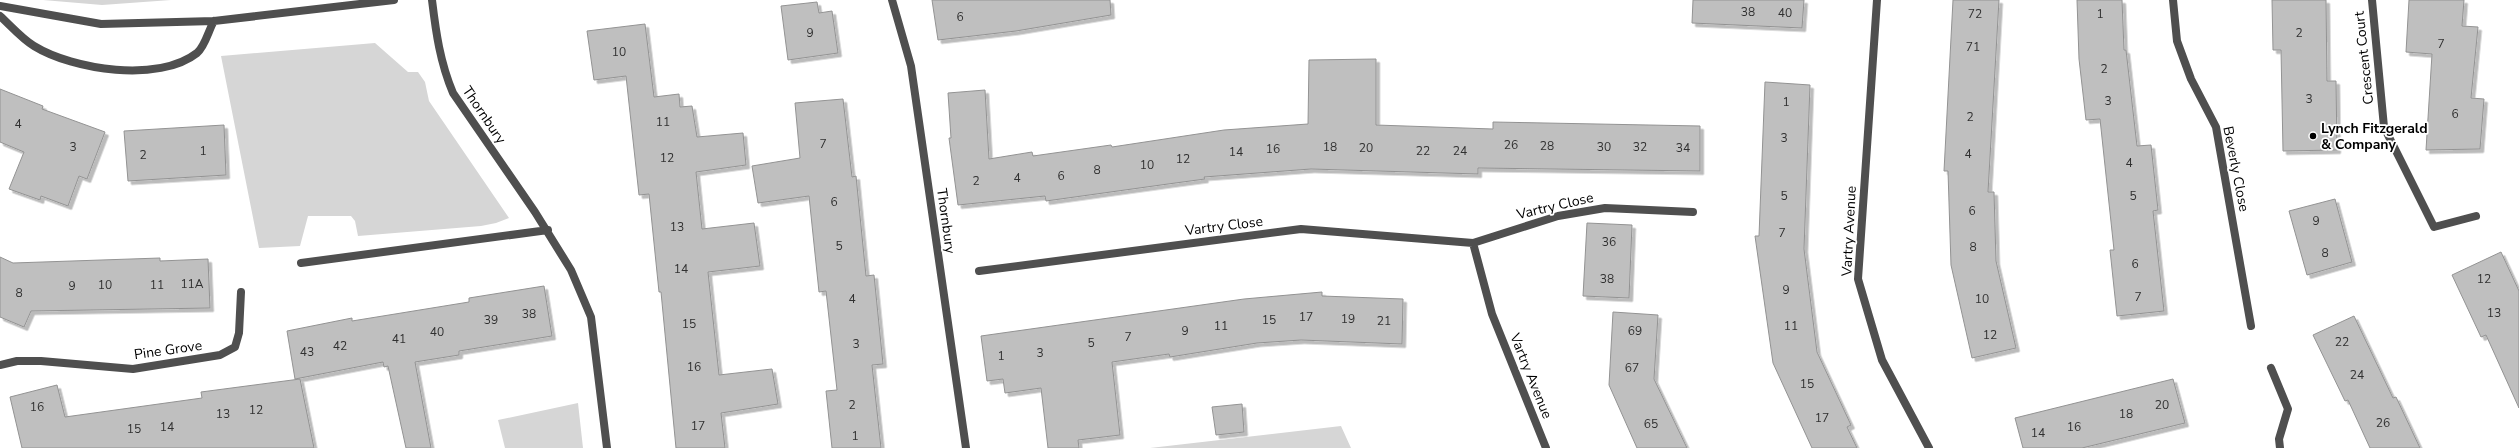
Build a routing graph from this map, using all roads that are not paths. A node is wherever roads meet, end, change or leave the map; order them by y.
1 (394, 0) edge
2 (432, 0) edge
3 (892, 0) edge
4 (1878, 0) edge
5 (2173, 0) edge
6 (2372, 0) edge
7 (0, 6) edge
8 (0, 16) edge
9 (214, 21) junction
10 (1692, 212) dead end
11 (2476, 216) dead end
12 (548, 230) junction
13 (1474, 243) junction
14 (301, 263) dead end
15 (979, 270) dead end
16 (241, 292) dead end
17 (2251, 326) dead end
18 (0, 365) edge
19 (2271, 368) dead end
20 (607, 448) edge
21 (966, 448) edge
22 (1546, 448) edge
23 (1929, 448) edge
24 (2280, 448) edge

1 - 9 street
2 - 12 street, Thornbury
3 - 21 street, Thornbury
4 - 23 street, Vartry Avenue
5 - 17 street, Beverly Close
6 - 11 street, Crescent Court
7 - 9 street
8 - 9 street
10 - 13 street, Vartry Close
12 - 14 street
12 - 20 street, Thornbury
13 - 15 street, Vartry Close
13 - 22 street, Vartry Avenue
16 - 18 street, Pine Grove
19 - 24 street

